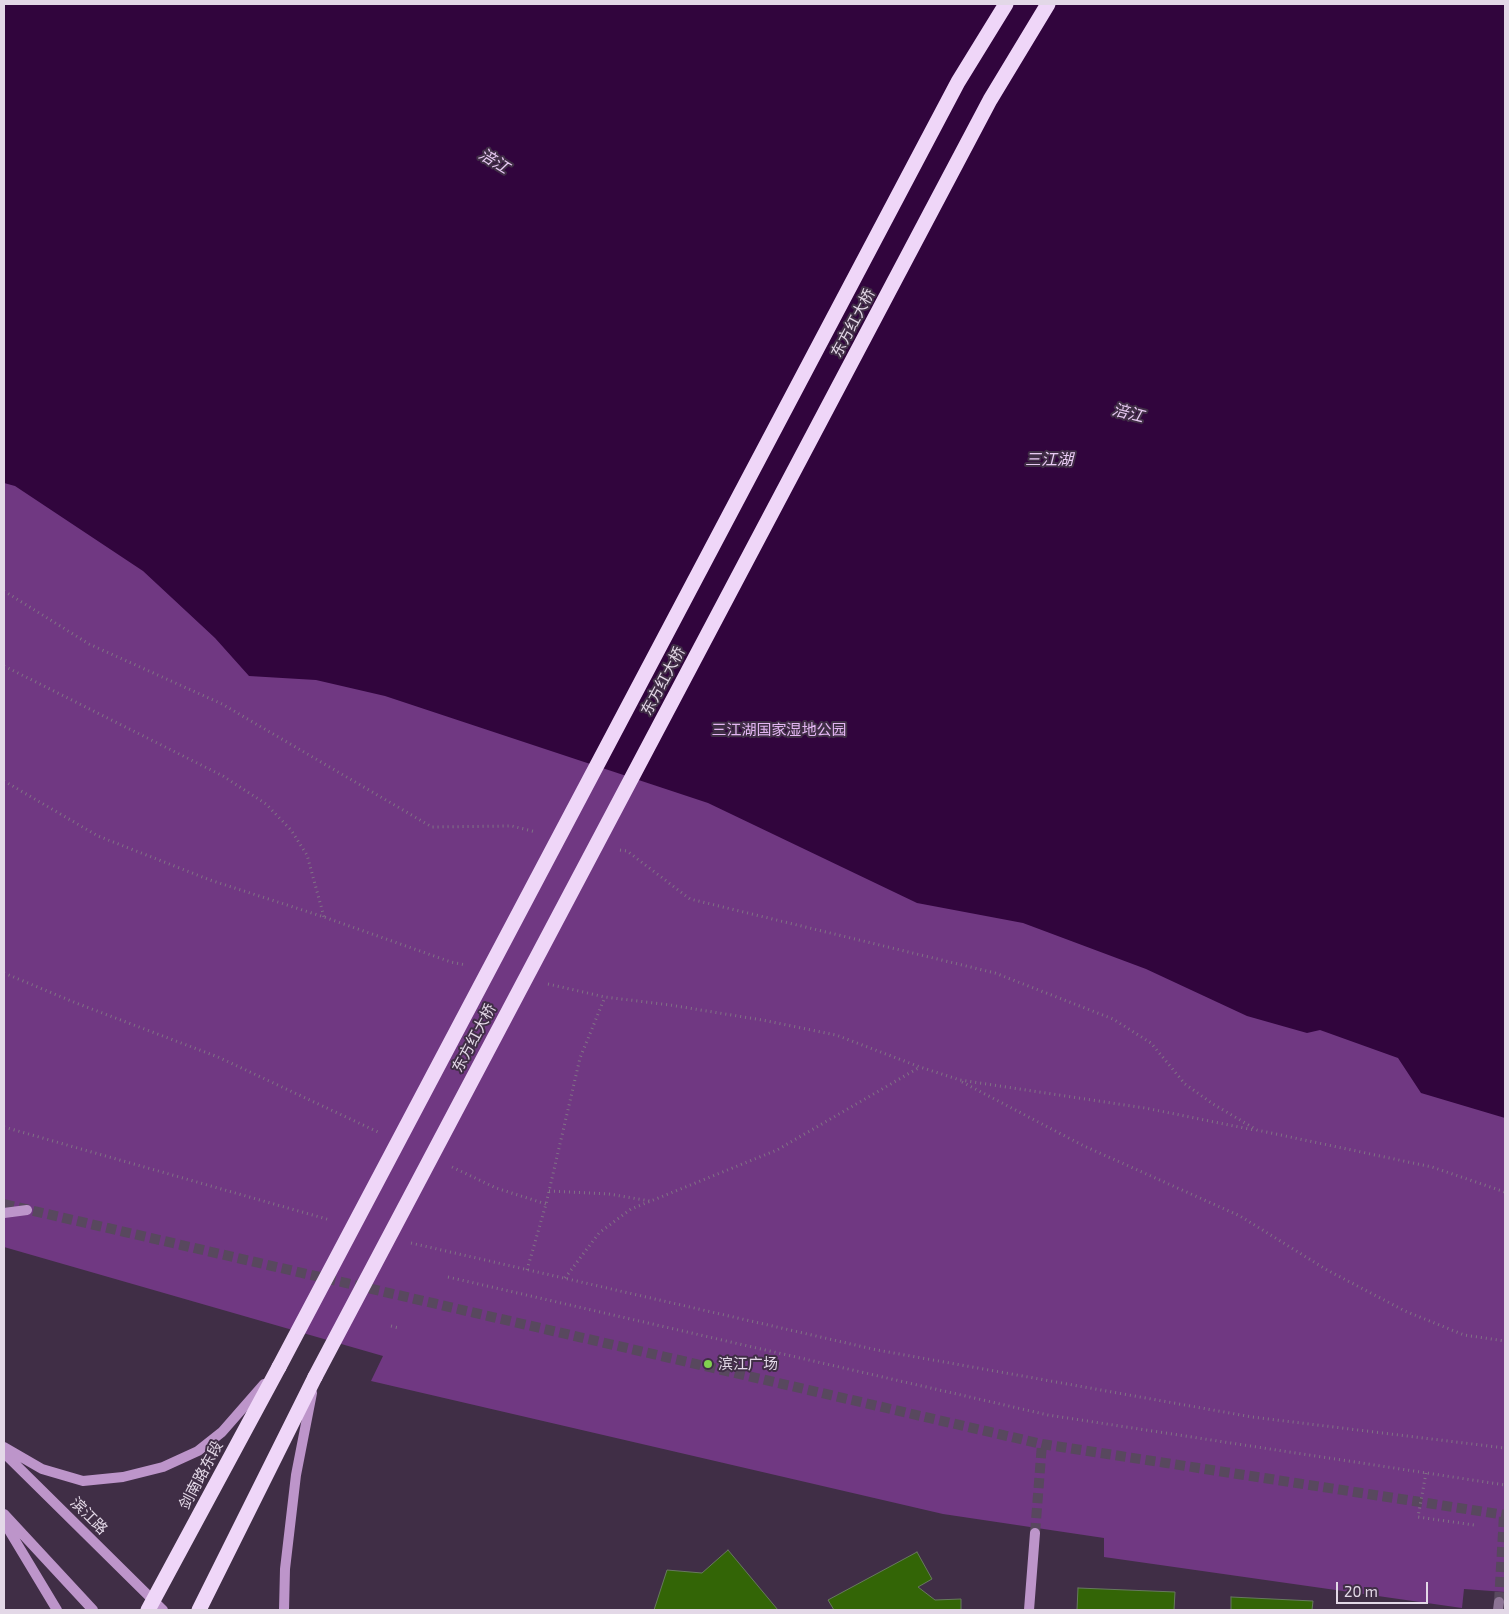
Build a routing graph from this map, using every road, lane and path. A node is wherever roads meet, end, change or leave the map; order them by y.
1 (1006, 4) edge
2 (1048, 4) edge
3 (4, 591) edge
4 (4, 666) edge
5 (4, 781) edge
6 (541, 832) dead end
7 (618, 849) dead end
8 (324, 917) junction
9 (470, 966) dead end
10 (4, 972) edge
11 (547, 984) dead end
12 (605, 997) junction
13 (920, 1067) junction
14 (960, 1080) junction
15 (4, 1126) edge
16 (1257, 1130) junction
17 (380, 1133) dead end
18 (452, 1167) dead end
19 (549, 1191) junction
20 (1505, 1192) edge
21 (651, 1201) junction
22 (546, 1204) junction
23 (27, 1210) dead end
24 (4, 1213) edge
25 (337, 1222) dead end
26 (404, 1241) dead end
27 (527, 1270) junction
28 (448, 1276) dead end
29 (565, 1278) junction
30 (391, 1326) dead end
31 (399, 1328) dead end
32 (1505, 1341) edge
33 (280, 1367) junction
34 (315, 1377) junction
35 (4, 1447) edge
36 (1505, 1448) edge
37 (4, 1453) edge
38 (1426, 1473) junction
39 (1505, 1484) edge
40 (4, 1514) edge
41 (4, 1522) edge
42 (1474, 1525) dead end
43 (1035, 1533) tunnel mouth
44 (155, 1607) edge
45 (57, 1610) edge
46 (93, 1610) edge
47 (200, 1610) edge
48 (284, 1610) edge
49 (1029, 1610) edge

1 - 33 highway, 东方红大桥, bridge
2 - 34 highway, 东方红大桥, bridge
3 - 6 path
4 - 8 path
5 - 8 path
7 - 16 path
8 - 9 path
10 - 17 path
11 - 12 path
12 - 13 path
12 - 19 path
13 - 14 path
13 - 21 path
14 - 16 path
14 - 32 path
15 - 25 path
16 - 20 path
18 - 22 path
19 - 21 path
19 - 22 path
21 - 29 path
22 - 27 path
23 - 24 street
26 - 27 path
27 - 29 path
28 - 38 path
29 - 36 path
30 - 31 path
33 - 35 street
33 - 44 highway, 剑南路东段
34 - 47 highway
34 - 48 street
37 - 44 street, 滨江路
38 - 39 path
38 - 42 path
40 - 46 street
41 - 45 street
43 - 49 street

